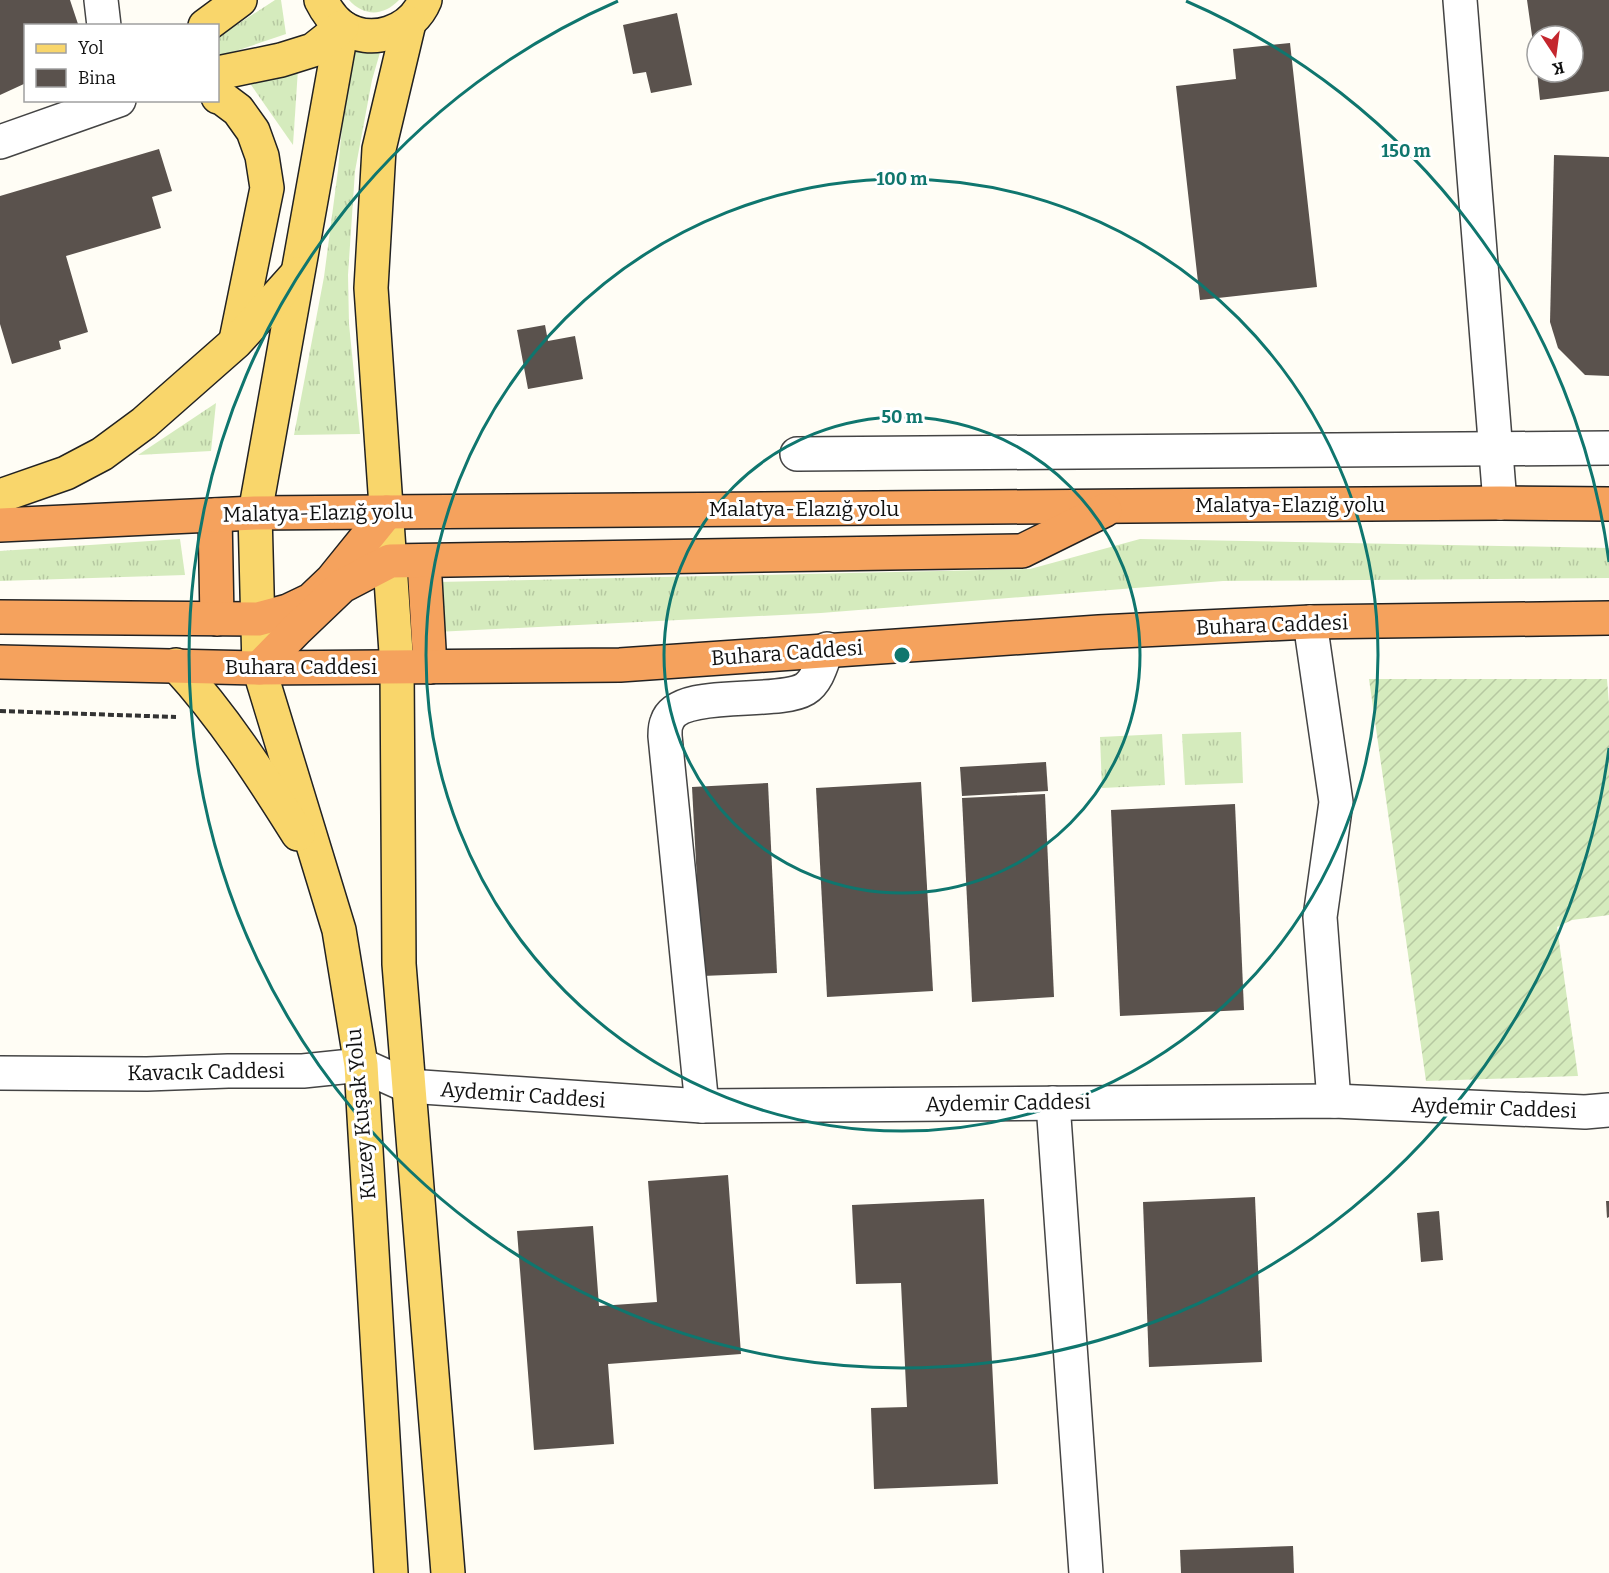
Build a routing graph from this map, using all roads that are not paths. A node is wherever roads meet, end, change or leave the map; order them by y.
1 (100, 0) edge
2 (240, 0) edge
3 (321, 0) edge
4 (1460, 0) edge
5 (417, 12) edge
6 (104, 24) edge
7 (207, 24) edge
8 (342, 27) junction
9 (219, 73) edge
10 (219, 97) edge
11 (113, 102) edge
12 (0, 142) edge
13 (297, 274) junction
14 (236, 342) junction
15 (1496, 448) junction
16 (1609, 448) edge
17 (797, 454) dead end
18 (0, 496) edge
19 (1500, 503) junction
20 (1609, 504) edge
21 (1113, 506) junction
22 (387, 512) junction
23 (255, 513) junction
24 (215, 515) junction
25 (0, 525) edge
26 (390, 561) junction
27 (423, 561) junction
28 (0, 617) edge
29 (1609, 618) edge
30 (217, 619) junction
31 (258, 619) junction
32 (1310, 622) junction
33 (827, 650) junction
34 (0, 663) edge
35 (176, 665) junction
36 (397, 667) junction
37 (430, 667) junction
38 (259, 668) junction
39 (322, 872) junction
40 (361, 1065) junction
41 (0, 1073) edge
42 (408, 1086) junction
43 (1334, 1101) junction
44 (1053, 1103) junction
45 (702, 1106) junction
46 (1609, 1110) edge
47 (391, 1573) edge
48 (448, 1573) edge
49 (1086, 1573) edge

1 - 6 street
2 - 7 main road
3 - 8 main road
4 - 15 street
5 - 8 main road
5 - 22 main road
8 - 9 main road
8 - 13 main road, Kuzey Kuşak Yolu
10 - 14 main road
11 - 12 street
13 - 14 main road
13 - 23 main road, Kuzey Kuşak Yolu
14 - 18 main road
15 - 16 street
15 - 17 street
15 - 19 street
19 - 20 highway, Malatya-Elazığ yolu
19 - 21 highway, Malatya-Elazığ yolu
21 - 22 highway, Malatya-Elazığ yolu
21 - 27 highway
22 - 23 highway, Malatya-Elazığ yolu
22 - 26 main road
22 - 31 highway
23 - 24 highway, Malatya-Elazığ yolu
23 - 31 main road, Kuzey Kuşak Yolu
24 - 25 highway, Malatya-Elazığ yolu
24 - 30 highway
26 - 27 highway
26 - 36 main road
26 - 38 highway
27 - 37 highway
28 - 30 highway
29 - 32 highway, Buhara Caddesi
30 - 31 highway
31 - 38 main road, Kuzey Kuşak Yolu
32 - 33 highway, Buhara Caddesi
32 - 43 street
33 - 37 highway, Buhara Caddesi
33 - 45 street
34 - 35 highway, Buhara Caddesi
35 - 38 highway, Buhara Caddesi
35 - 39 main road
36 - 37 highway, Buhara Caddesi
36 - 38 highway, Buhara Caddesi
36 - 42 main road
38 - 39 main road, Kuzey Kuşak Yolu
39 - 40 main road, Kuzey Kuşak Yolu
40 - 41 street, Kavacık Caddesi
40 - 42 street, Kavacık Caddesi
40 - 47 main road, Kuzey Kuşak Yolu
42 - 45 street, Aydemir Caddesi
42 - 48 main road
43 - 44 street, Aydemir Caddesi
43 - 46 street, Aydemir Caddesi
44 - 45 street, Aydemir Caddesi
44 - 49 street

